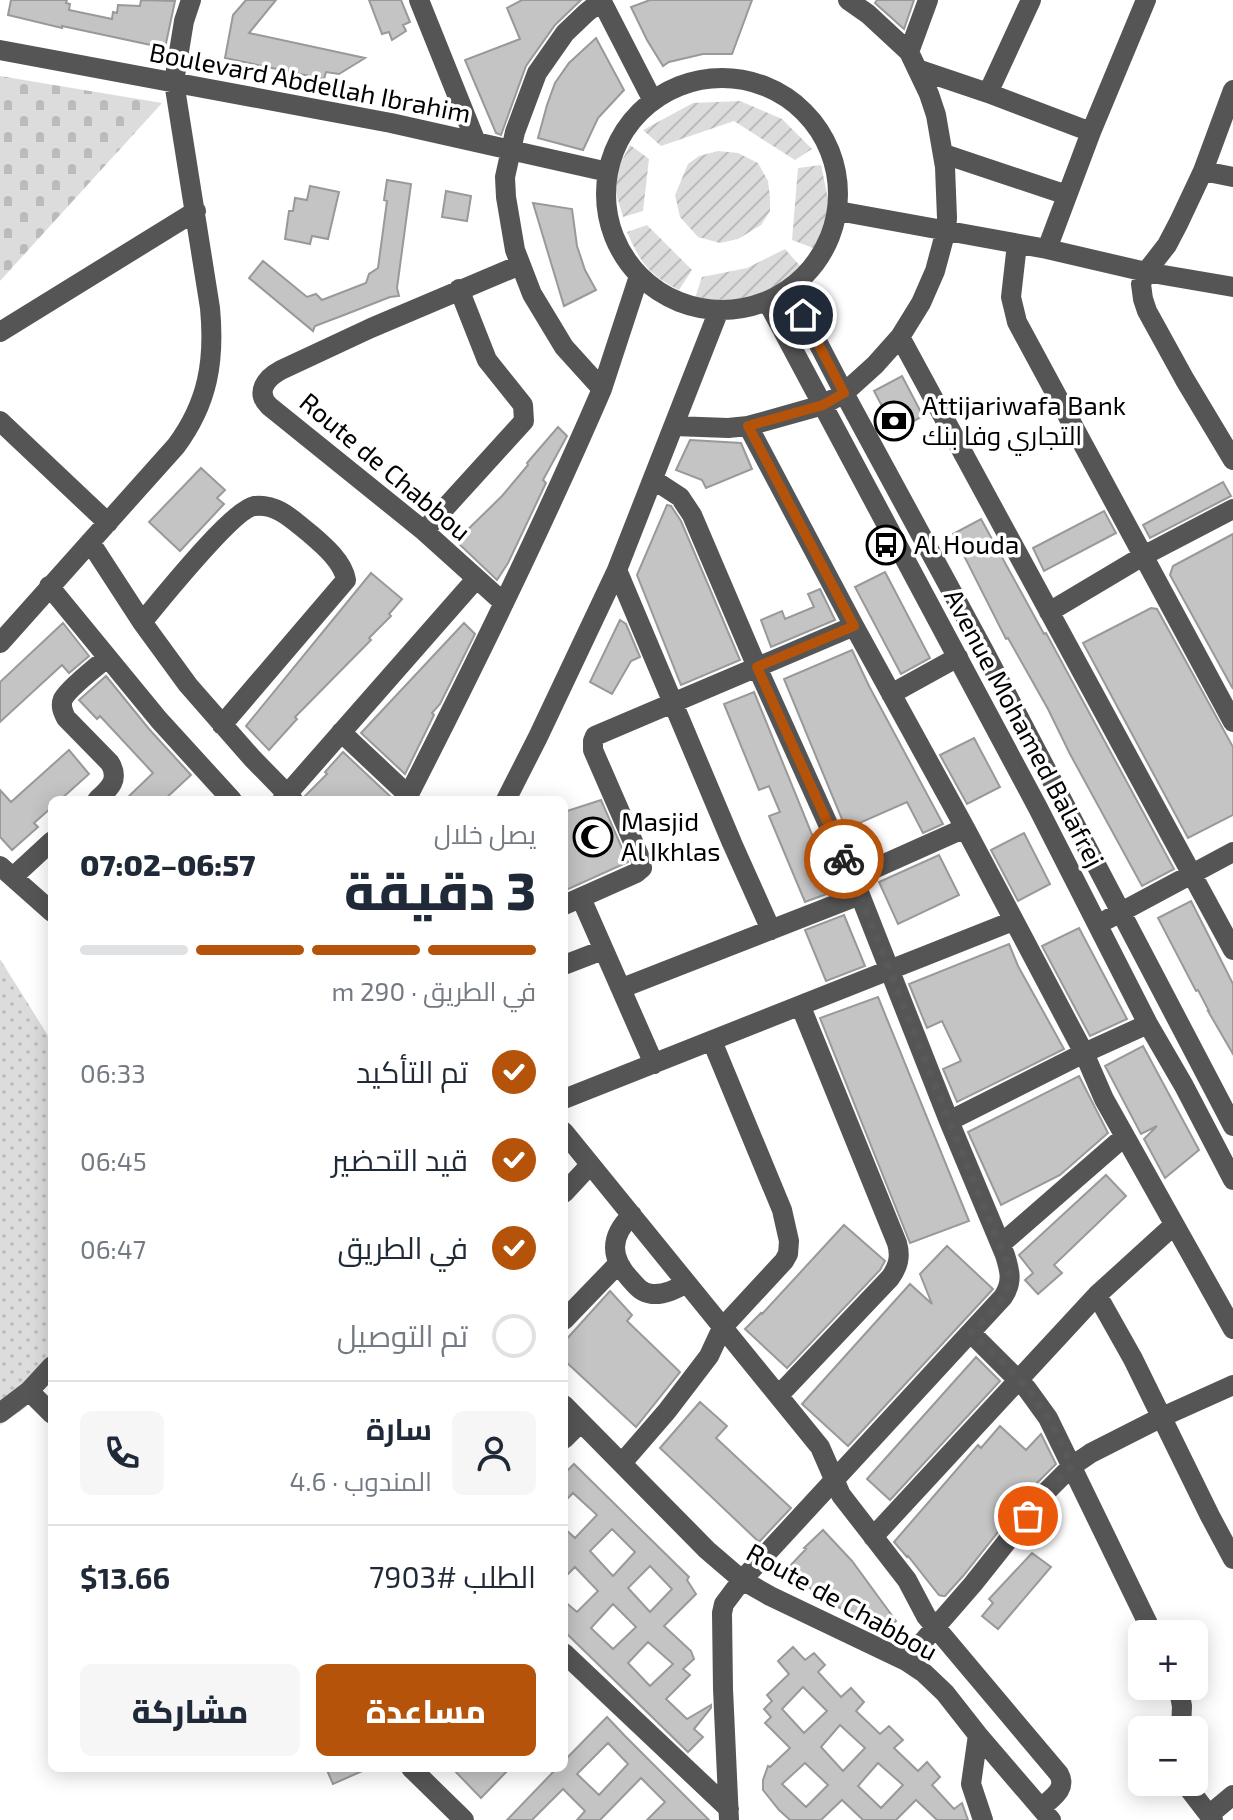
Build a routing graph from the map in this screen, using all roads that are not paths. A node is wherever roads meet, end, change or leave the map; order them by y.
1 (191, 0) edge
2 (419, 0) edge
3 (602, 0) edge
4 (848, 0) edge
5 (928, 0) edge
6 (1031, 0) edge
7 (1146, 0) edge
8 (0, 50) edge
9 (913, 60) junction
10 (174, 82) junction
11 (1233, 90) edge
12 (988, 93) junction
13 (653, 101) junction
14 (1091, 132) junction
15 (476, 142) junction
16 (511, 151) junction
17 (944, 154) junction
18 (1203, 171) junction
19 (608, 172) junction
20 (1233, 177) edge
21 (1067, 195) junction
22 (196, 211) junction
23 (838, 211) junction
24 (946, 230) junction
25 (1017, 244) junction
26 (1047, 249) junction
27 (520, 265) junction
28 (1146, 272) junction
29 (639, 276) junction
30 (1233, 287) edge
31 (459, 289) junction
32 (790, 289) junction
33 (767, 301) junction
34 (719, 310) junction
35 (0, 332) edge
36 (900, 337) junction
37 (602, 389) junction
38 (844, 393) junction
39 (823, 405) junction
40 (0, 421) edge
41 (674, 426) junction
42 (748, 426) junction
43 (1225, 432) edge
44 (1233, 460) edge
45 (654, 480) junction
46 (1233, 509) edge
47 (108, 523) junction
48 (424, 531) junction
49 (90, 542) junction
50 (1143, 556) junction
51 (617, 570) junction
52 (476, 579) junction
53 (49, 586) junction
54 (504, 603) junction
55 (1049, 612) junction
56 (142, 622) junction
57 (854, 626) junction
58 (0, 643) edge
59 (958, 657) junction
60 (107, 658) junction
61 (757, 667) junction
62 (891, 694) junction
63 (674, 703) junction
64 (1233, 722) edge
65 (222, 725) junction
66 (341, 732) junction
67 (101, 796) edge
68 (228, 796) edge
69 (285, 796) edge
70 (289, 796) edge
71 (405, 796) edge
72 (408, 796) edge
73 (508, 796) edge
74 (965, 828) junction
75 (48, 844) edge
76 (1233, 852) edge
77 (6, 872) edge
78 (1191, 875) junction
79 (856, 886) junction
80 (572, 901) edge
81 (48, 909) edge
82 (1120, 912) junction
83 (1013, 921) junction
84 (1097, 924) junction
85 (771, 930) junction
86 (603, 950) junction
87 (1233, 950) edge
88 (568, 963) edge
89 (890, 970) junction
90 (622, 988) junction
91 (801, 1007) junction
92 (1148, 1024) junction
93 (712, 1041) junction
94 (1084, 1053) junction
95 (654, 1064) junction
96 (568, 1097) edge
97 (949, 1121) junction
98 (1233, 1126) edge
99 (1125, 1136) junction
100 (568, 1137) edge
101 (590, 1165) junction
102 (1233, 1180) edge
103 (568, 1189) edge
104 (632, 1215) junction
105 (1174, 1225) junction
106 (1001, 1244) junction
107 (618, 1264) junction
108 (687, 1283) junction
109 (1097, 1295) junction
110 (568, 1316) edge
111 (722, 1328) junction
112 (1233, 1329) edge
113 (971, 1333) junction
114 (48, 1370) edge
115 (1019, 1379) junction
116 (1233, 1385) edge
117 (29, 1391) junction
118 (779, 1395) junction
119 (568, 1409) edge
120 (48, 1410) edge
121 (0, 1413) edge
122 (1162, 1417) junction
123 (581, 1422) junction
124 (568, 1435) edge
125 (622, 1463) junction
126 (1072, 1466) junction
127 (834, 1481) junction
128 (873, 1537) junction
129 (1233, 1559) edge
130 (742, 1580) junction
131 (1146, 1620) edge
132 (935, 1626) junction
133 (568, 1657) edge
134 (906, 1661) junction
135 (978, 1735) junction
136 (415, 1772) edge
137 (1233, 1795) edge
138 (1195, 1796) edge
139 (729, 1814) edge
140 (1047, 1814) edge
141 (1211, 1818) edge
142 (464, 1820) edge
143 (983, 1820) edge

1 - 10 street
2 - 15 street
3 - 13 street
3 - 16 street
4 - 9 street
5 - 9 street
6 - 12 street
7 - 14 street
8 - 10 street, Boulevard Abdellah Ibrahim
9 - 12 street
9 - 17 street
10 - 15 street, Boulevard Abdellah Ibrahim
10 - 22 street
11 - 18 street
12 - 14 street
13 - 19 street
13 - 23 street
14 - 21 street
15 - 16 street, Boulevard Abdellah Ibrahim
16 - 19 street, Boulevard Abdellah Ibrahim
16 - 27 street
17 - 21 street
17 - 24 street
18 - 20 street
18 - 28 street
19 - 29 street
21 - 26 street
22 - 35 street
22 - 47 street
23 - 24 street
23 - 32 street
24 - 25 street
24 - 36 street
25 - 26 street
25 - 50 street
26 - 28 street
27 - 31 street, Route de Chabbou
27 - 37 street
28 - 30 street
28 - 43 street
29 - 34 street
29 - 37 street
31 - 48 street
31 - 48 street, Route de Chabbou
32 - 33 street
32 - 38 street, Avenue Mohamed Balafrej
33 - 34 street
33 - 39 street, Avenue Mohamed Balafrej
34 - 41 street
36 - 38 street
36 - 55 street
37 - 54 street
38 - 39 street
38 - 82 street, Avenue Mohamed Balafrej
39 - 42 street
39 - 59 street, Avenue Mohamed Balafrej
40 - 47 street
41 - 42 street
41 - 45 street
42 - 57 street
43 - 44 street
45 - 51 street
45 - 61 street
46 - 50 street
47 - 49 street
48 - 52 street, Route de Chabbou
49 - 53 street
49 - 56 street
50 - 55 street
50 - 64 street
51 - 63 street
51 - 73 street
52 - 54 street
52 - 66 street, Route de Chabbou
53 - 58 street
53 - 60 street
54 - 72 street
55 - 78 street
56 - 65 street
56 - 65 street
57 - 61 street
57 - 62 street
59 - 62 street
59 - 84 street, Avenue Mohamed Balafrej
60 - 67 street
60 - 68 street
61 - 63 street
61 - 79 street
62 - 74 street
63 - 80 street
63 - 85 street
65 - 69 street
66 - 70 street, Route de Chabbou
66 - 71 street
74 - 79 street
74 - 83 street
75 - 77 street
76 - 78 street
77 - 81 street
78 - 82 street
78 - 87 street
79 - 85 street
79 - 89 street
80 - 86 street
82 - 84 street
82 - 98 street, Avenue Mohamed Balafrej
83 - 89 street
83 - 94 street
84 - 92 street, Avenue Mohamed Balafrej
85 - 90 street
86 - 88 street
86 - 90 street
89 - 91 street
89 - 97 street
90 - 95 street
91 - 93 street
91 - 118 street
92 - 94 street
92 - 102 street, Avenue Mohamed Balafrej
93 - 95 street
93 - 111 street
94 - 97 street
94 - 99 street
95 - 96 street
97 - 106 street
99 - 105 street
99 - 106 street
100 - 101 street
101 - 103 street
101 - 104 street
104 - 107 street
104 - 108 street
105 - 109 street
105 - 112 street
106 - 113 street
107 - 108 street
107 - 110 street
108 - 111 street
109 - 115 street
109 - 122 street
111 - 118 street
111 - 125 street
113 - 115 street
113 - 127 street
114 - 117 street
115 - 126 street
115 - 128 street
116 - 122 street
117 - 120 street
117 - 121 street
118 - 127 street
119 - 123 street, Route de Chabbou
122 - 126 street
122 - 129 street
123 - 124 street
123 - 125 street, Route de Chabbou
125 - 130 street, Route de Chabbou
126 - 131 street
126 - 132 street
127 - 128 street
127 - 130 street
128 - 132 street
130 - 134 street, Route de Chabbou
130 - 139 street
132 - 134 street
132 - 140 street
133 - 139 street
134 - 135 street, Route de Chabbou
135 - 140 street, Route de Chabbou
135 - 143 street
136 - 142 street
137 - 141 street
138 - 141 street

